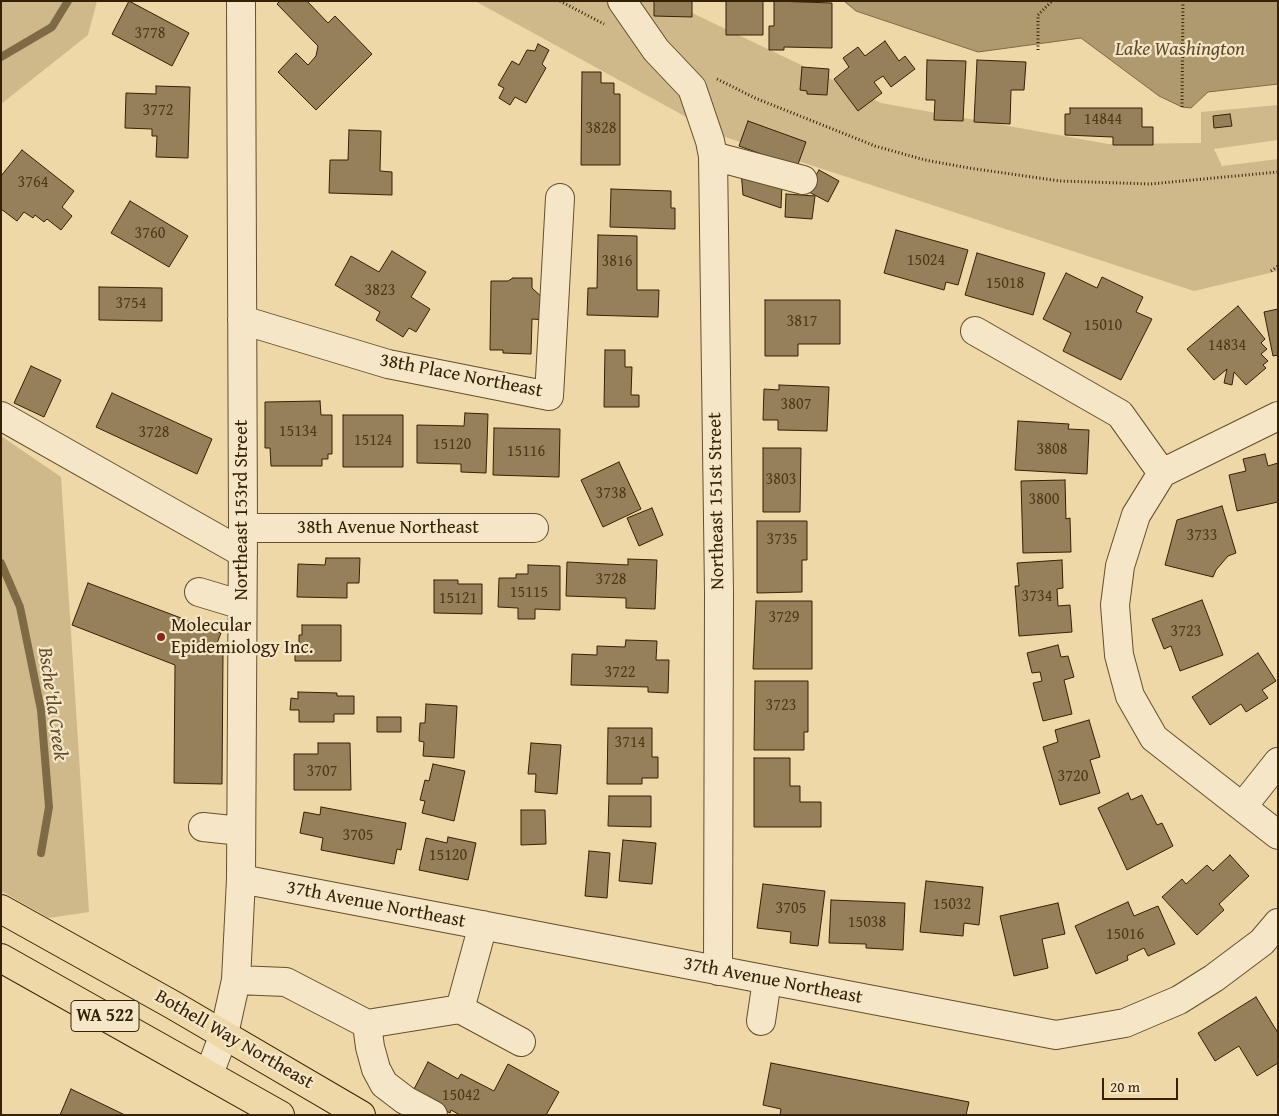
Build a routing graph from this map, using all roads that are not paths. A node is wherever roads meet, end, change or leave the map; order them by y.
1 (241, 1) edge
2 (622, 1) edge
3 (713, 156) junction
4 (803, 180) dead end
5 (560, 198) dead end
6 (242, 320) junction
7 (975, 331) dead end
8 (1, 416) edge
9 (1278, 416) edge
10 (1162, 472) junction
11 (534, 528) dead end
12 (243, 541) junction
13 (199, 592) dead end
14 (242, 605) junction
15 (1278, 762) edge
16 (1243, 806) junction
17 (203, 827) dead end
18 (242, 831) junction
19 (1278, 835) edge
20 (241, 879) junction
21 (1, 909) edge
22 (1278, 923) edge
23 (483, 925) junction
24 (1, 958) edge
25 (718, 971) junction
26 (236, 980) junction
27 (767, 980) junction
28 (460, 1009) junction
29 (761, 1021) dead end
30 (367, 1024) junction
31 (224, 1034) junction
32 (521, 1042) dead end
33 (209, 1074) junction
34 (280, 1115) edge
35 (361, 1115) edge
36 (433, 1115) edge

1 - 6 street, Northeast 153rd Street
2 - 3 street, Northeast 151st Street
3 - 4 street
3 - 25 street, Northeast 151st Street
5 - 6 street, 38th Place Northeast
6 - 12 street, Northeast 153rd Street
7 - 10 street
8 - 12 street
9 - 10 street
10 - 16 street
11 - 12 street, 38th Avenue Northeast
12 - 14 street, Northeast 153rd Street
13 - 14 street
14 - 18 street, Northeast 153rd Street
15 - 16 street
16 - 19 street
17 - 18 street
18 - 20 street, Northeast 153rd Street
20 - 23 street, 37th Avenue Northeast
20 - 26 street, Northeast 153rd Street
21 - 31 main road, Bothell Way Northeast / WA 522
22 - 27 street, 37th Avenue Northeast
23 - 25 street, 37th Avenue Northeast
23 - 28 street
24 - 33 main road, WA 522
25 - 27 street, 37th Avenue Northeast
26 - 30 street
26 - 31 street, Northeast 153rd Street
27 - 29 street
28 - 30 street
28 - 32 street
30 - 36 street
31 - 33 street, Northeast 153rd Street
31 - 35 main road, Bothell Way Northeast / WA 522
33 - 34 main road, WA 522

